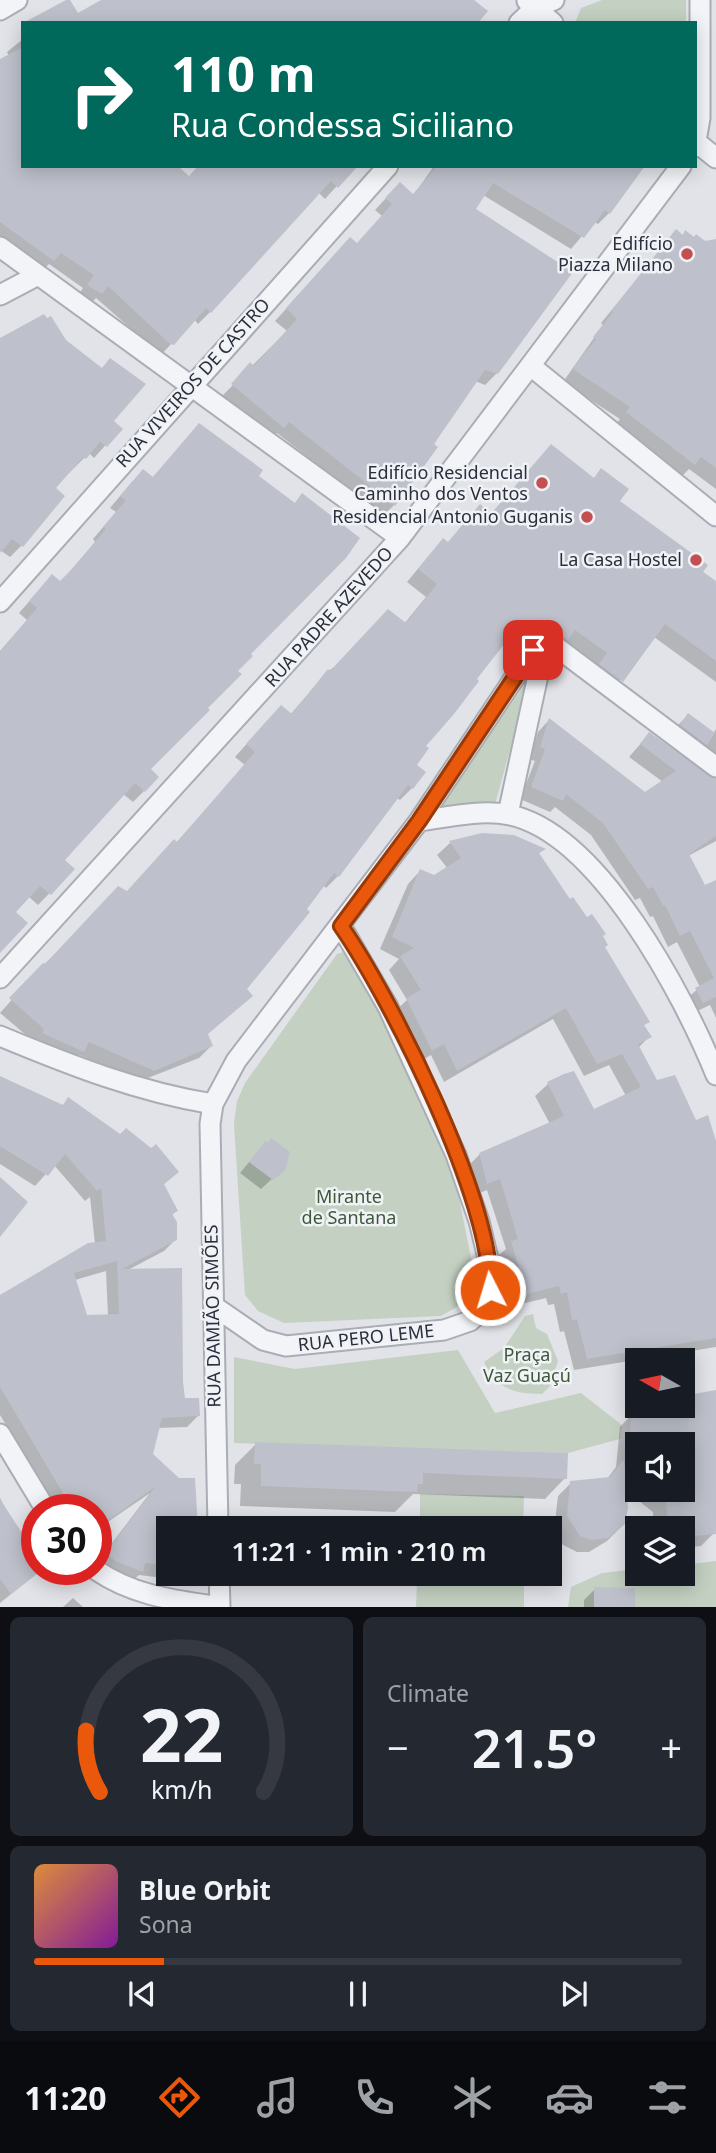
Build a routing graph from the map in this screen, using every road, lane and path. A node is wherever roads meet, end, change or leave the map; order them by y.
1 (17, 0) edge
2 (554, 0) edge
3 (700, 0) edge
4 (530, 4) edge
5 (0, 10) edge
6 (520, 21) edge
7 (551, 21) edge
8 (697, 134) edge
9 (697, 145) edge
10 (716, 158) edge
11 (386, 168) edge
12 (680, 168) edge
13 (0, 247) edge
14 (38, 275) junction
15 (0, 295) edge
16 (532, 367) junction
17 (189, 386) junction
18 (716, 516) edge
19 (400, 538) junction
20 (0, 602) edge
21 (545, 643) junction
22 (716, 767) edge
23 (508, 814) junction
24 (419, 821) junction
25 (341, 926) junction
26 (0, 978) edge
27 (0, 1036) edge
28 (716, 1075) edge
29 (213, 1104) junction
30 (215, 1307) junction
31 (0, 1434) edge
32 (36, 1494) edge
33 (218, 1516) edge
34 (112, 1581) edge
35 (219, 1586) edge
36 (220, 1607) edge

1 - 5 street
2 - 4 street
3 - 8 street
4 - 6 street
4 - 7 street
9 - 10 street
11 - 17 street, RUA VIVEIROS DE CASTRO
12 - 16 street, RUA PADRE AZEVEDO
13 - 14 street
14 - 15 street
14 - 17 street
16 - 18 street
16 - 19 street, RUA PADRE AZEVEDO
17 - 19 street
17 - 20 street, RUA VIVEIROS DE CASTRO
19 - 26 street, RUA PADRE AZEVEDO
21 - 22 street
21 - 23 street
21 - 24 street
23 - 24 street
23 - 28 street
24 - 25 street
25 - 29 street
25 - 30 street, RUA PERO LEME
27 - 29 street
29 - 30 street, RUA DAMIÃO SIMÕES
30 - 33 street, RUA DAMIÃO SIMÕES
31 - 32 street
34 - 36 street
35 - 36 street

